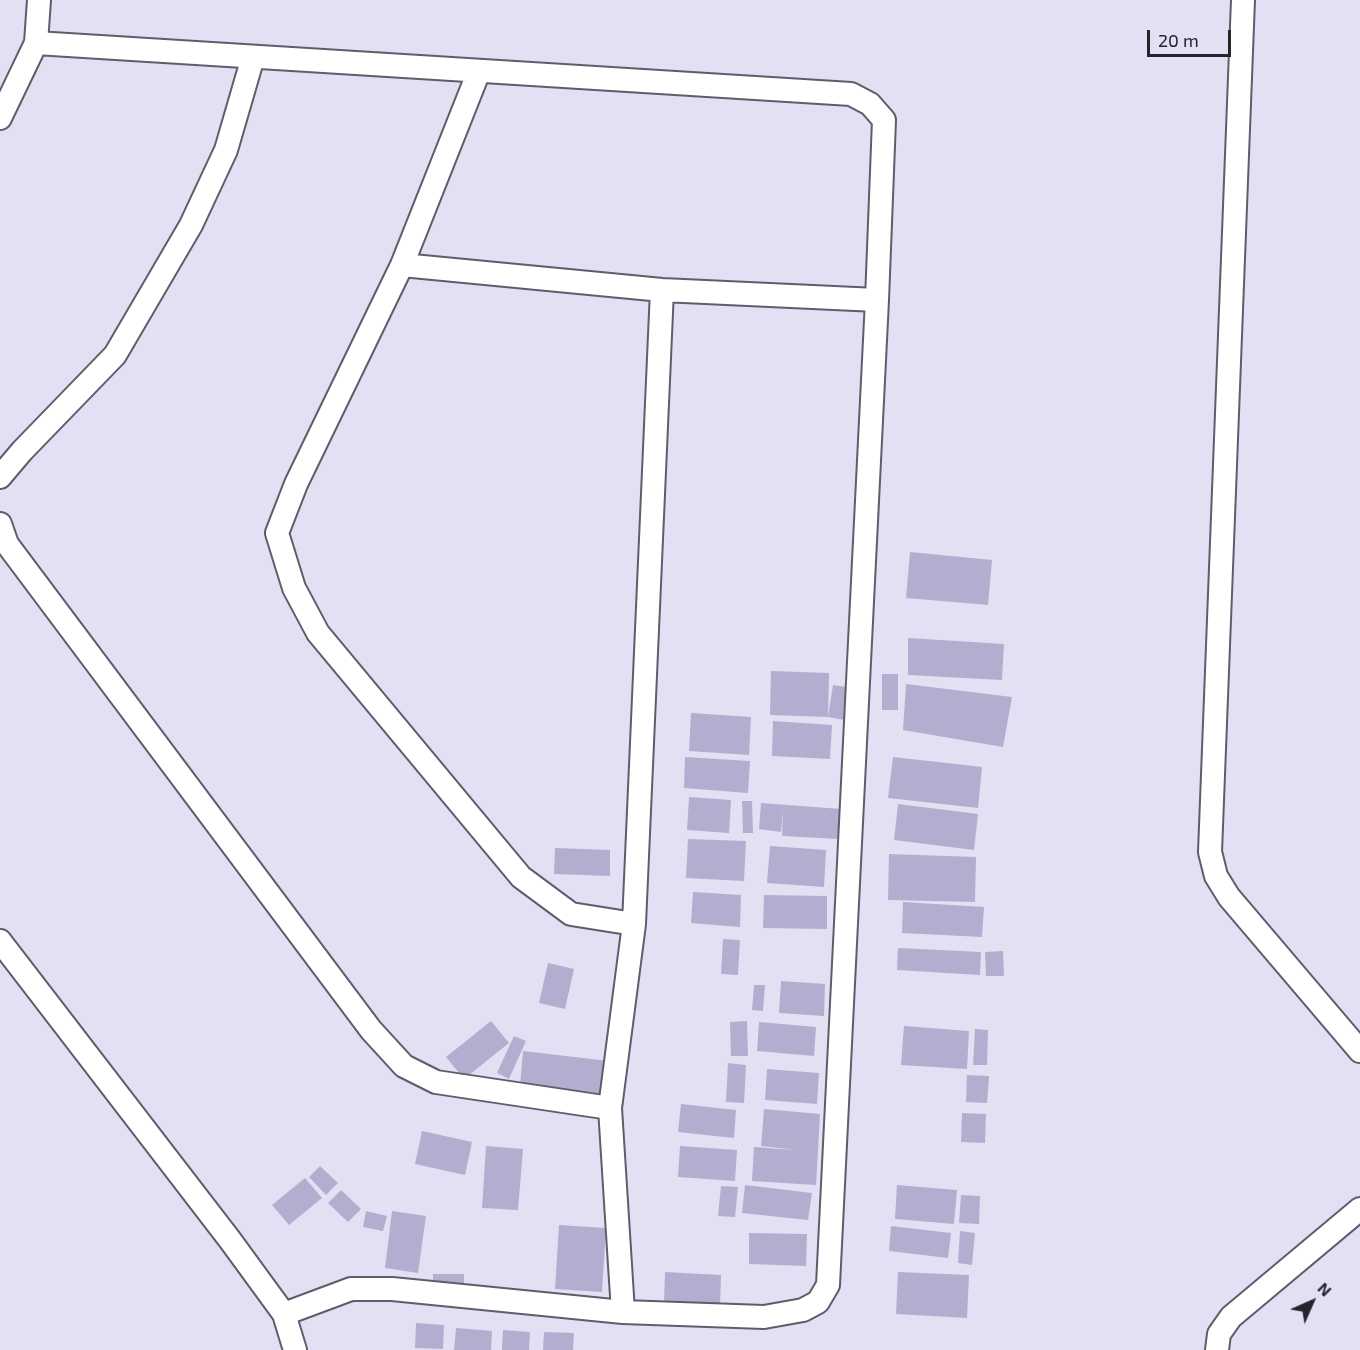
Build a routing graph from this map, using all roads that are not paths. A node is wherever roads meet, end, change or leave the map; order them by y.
1 (39, 0) edge
2 (1243, 0) edge
3 (36, 43) junction
4 (253, 57) junction
5 (479, 71) junction
6 (0, 118) edge
7 (402, 266) junction
8 (662, 290) junction
9 (877, 300) junction
10 (0, 477) edge
11 (0, 524) edge
12 (634, 924) junction
13 (0, 941) edge
14 (1360, 1051) edge
15 (610, 1108) junction
16 (1360, 1209) edge
17 (622, 1312) junction
18 (284, 1314) junction
19 (295, 1350) edge
20 (1217, 1350) edge

1 - 3 street
2 - 14 street
3 - 4 street
3 - 6 street
4 - 5 street
4 - 10 street
5 - 7 street
5 - 9 street
7 - 8 street
7 - 12 street
8 - 9 street
8 - 12 street
9 - 17 street
11 - 15 street
12 - 15 street
13 - 18 street
15 - 17 street
16 - 20 street
17 - 18 street
18 - 19 street

